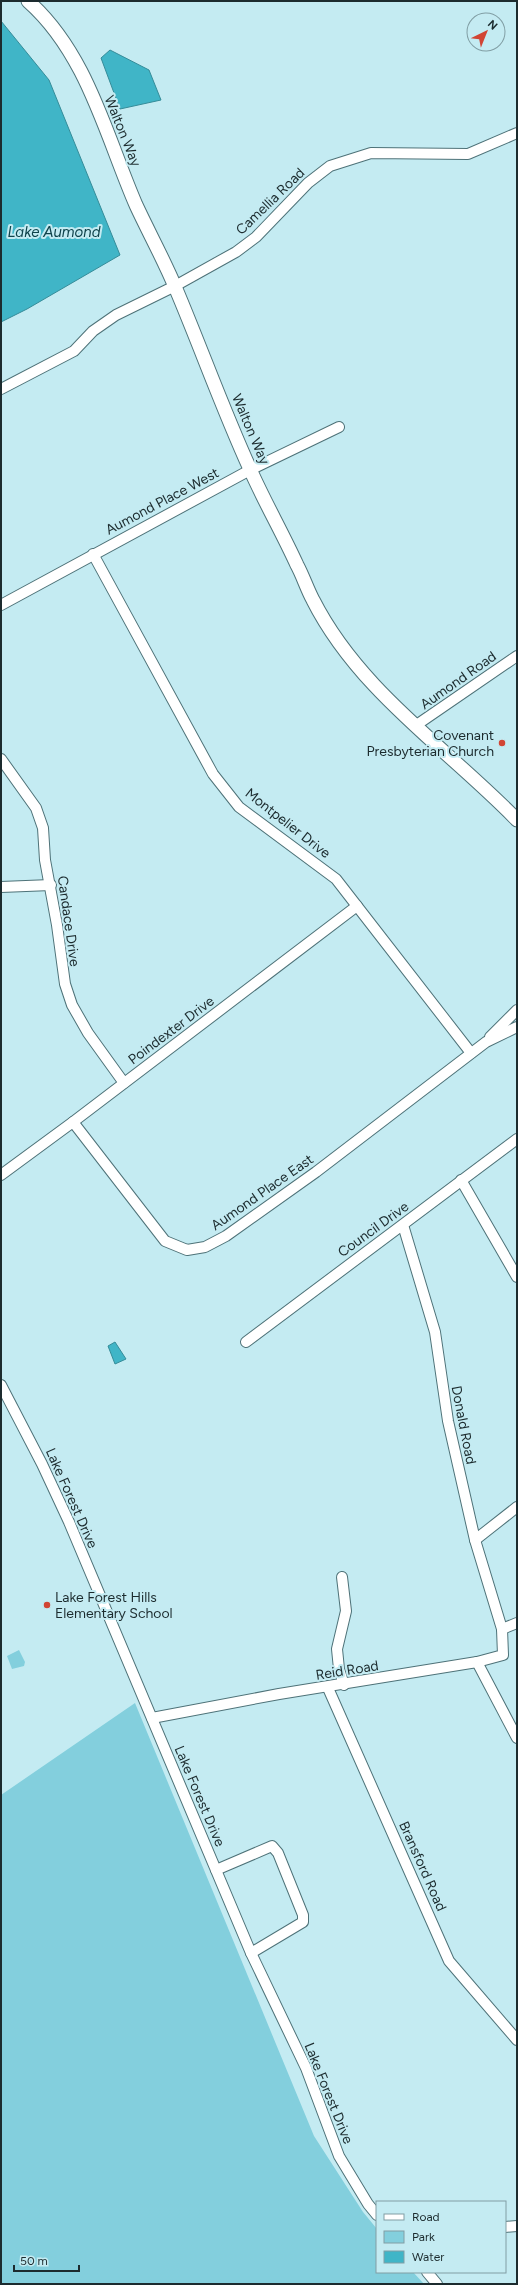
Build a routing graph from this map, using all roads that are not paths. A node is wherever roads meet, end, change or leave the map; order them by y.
1 (28, 1) edge
2 (515, 135) edge
3 (175, 286) junction
4 (1, 389) edge
5 (339, 427) dead end
6 (250, 470) junction
7 (93, 554) junction
8 (1, 605) edge
9 (517, 656) edge
10 (415, 726) junction
11 (1, 759) edge
12 (517, 820) edge
13 (51, 885) junction
14 (1, 887) edge
15 (357, 906) junction
16 (517, 1010) edge
17 (517, 1027) edge
18 (486, 1042) junction
19 (471, 1053) junction
20 (124, 1083) junction
21 (74, 1122) junction
22 (517, 1139) edge
23 (1, 1175) edge
24 (461, 1180) junction
25 (403, 1225) junction
26 (517, 1277) edge
27 (246, 1342) dead end
28 (1, 1385) edge
29 (517, 1507) edge
30 (475, 1540) junction
31 (342, 1577) dead end
32 (517, 1623) edge
33 (502, 1629) junction
34 (477, 1662) junction
35 (344, 1685) junction
36 (328, 1688) junction
37 (152, 1718) junction
38 (517, 1738) edge
39 (216, 1870) junction
40 (251, 1954) junction
41 (517, 2040) edge
42 (376, 2214) edge
43 (517, 2226) edge
44 (506, 2227) edge
45 (428, 2273) edge
46 (438, 2284) edge

1 - 3 main road, Walton Way
2 - 3 street, Camellia Road
3 - 4 street, Camellia Road
3 - 6 main road, Walton Way
5 - 6 street, Aumond Place West
6 - 7 street, Aumond Place West
6 - 10 main road, Walton Way
7 - 8 street, Aumond Place West
7 - 15 street, Montpelier Drive
9 - 10 street, Aumond Road
10 - 12 main road, Walton Way
11 - 13 street, Candace Drive
13 - 14 street
13 - 20 street, Candace Drive
15 - 19 street, Montpelier Drive
15 - 20 street, Poindexter Drive
16 - 18 street, Aumond Place East
17 - 18 street, Aumond Place East
18 - 19 street, Aumond Place East
19 - 21 street, Aumond Place East
20 - 21 street, Poindexter Drive
21 - 23 street, Poindexter Drive
22 - 24 street, Council Drive
24 - 25 street, Council Drive
24 - 26 street
25 - 27 street, Council Drive
25 - 30 street, Donald Road
28 - 37 street, Lake Forest Drive
29 - 30 street
30 - 33 street, Donald Road
31 - 35 street
32 - 33 street
33 - 34 street, Reid Road
34 - 35 street, Reid Road
34 - 38 street
35 - 36 street, Reid Road
36 - 37 street, Reid Road
36 - 41 street, Bransford Road
37 - 39 street, Lake Forest Drive
39 - 40 street, Lake Forest Drive
39 - 40 street
40 - 42 street, Lake Forest Drive
43 - 44 street
45 - 46 street

